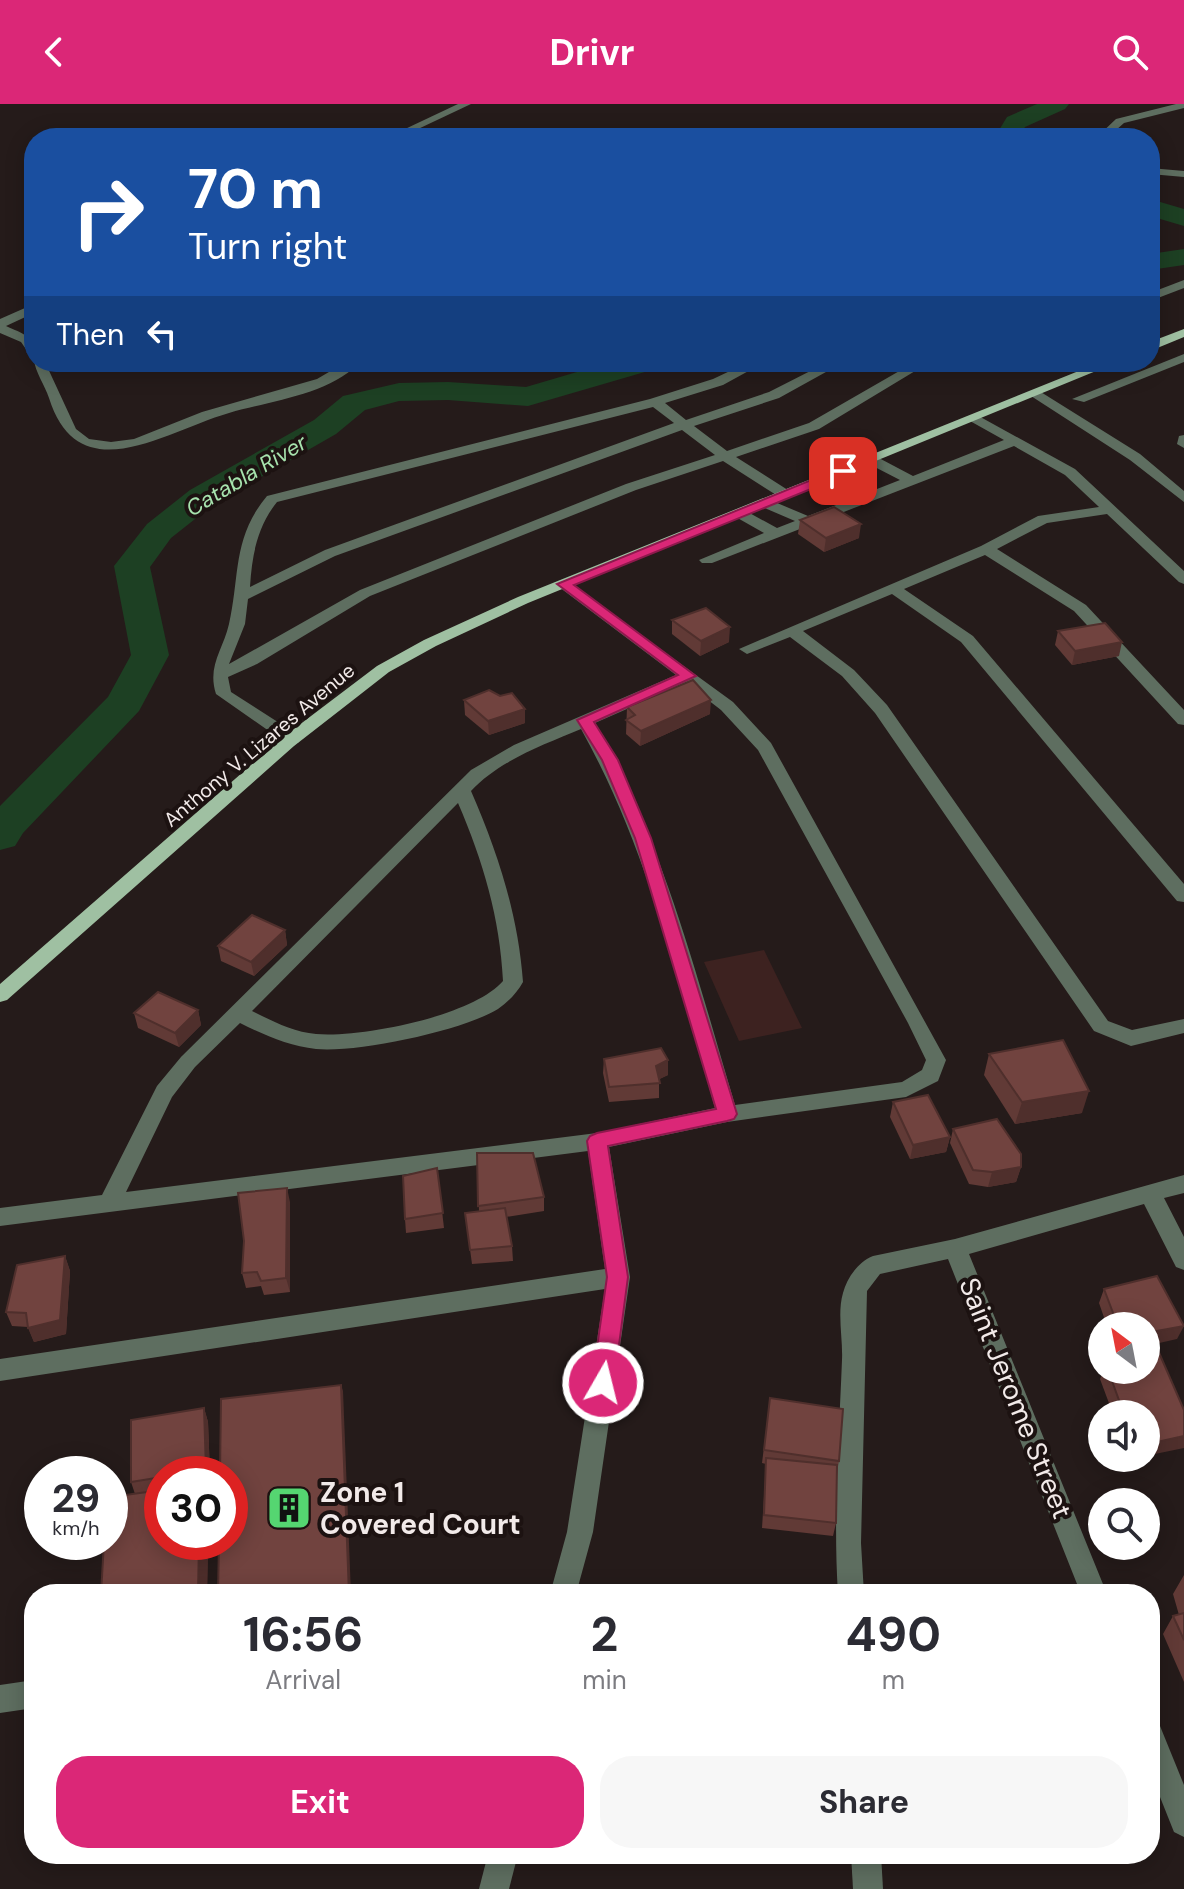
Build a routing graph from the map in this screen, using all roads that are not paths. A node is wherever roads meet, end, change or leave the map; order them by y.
1 (466, 104) edge
2 (1184, 105) edge
3 (413, 128) edge
4 (1112, 128) edge
5 (1160, 172) edge
6 (1184, 174) edge
7 (1184, 284) edge
8 (1160, 293) edge
9 (24, 313) edge
10 (0, 326) edge
11 (1184, 333) edge
12 (24, 338) edge
13 (1160, 343) edge
14 (1184, 358) edge
15 (1160, 367) edge
16 (45, 372) edge
17 (339, 372) edge
18 (738, 372) edge
19 (819, 372) edge
20 (907, 372) edge
21 (1087, 372) edge
22 (1148, 372) edge
23 (1036, 393) junction
24 (1079, 399) dead end
25 (655, 402) junction
26 (975, 418) junction
27 (684, 427) junction
28 (1015, 441) junction
29 (725, 456) junction
30 (872, 460) junction
31 (912, 481) junction
32 (786, 495) junction
33 (1184, 498) edge
34 (765, 503) junction
35 (1112, 509) junction
36 (739, 513) junction
37 (807, 521) junction
38 (776, 533) junction
39 (986, 549) junction
40 (707, 560) dead end
41 (1184, 579) edge
42 (564, 584) junction
43 (893, 588) junction
44 (239, 598) junction
45 (792, 630) junction
46 (747, 649) dead end
47 (219, 675) junction
48 (688, 676) junction
49 (585, 720) junction
50 (1184, 720) edge
51 (292, 739) junction
52 (461, 789) junction
53 (1184, 896) edge
54 (0, 995) edge
55 (239, 1013) junction
56 (1184, 1026) edge
57 (727, 1114) junction
58 (597, 1141) junction
59 (1184, 1184) edge
60 (1150, 1193) junction
61 (109, 1204) junction
62 (0, 1217) edge
63 (955, 1248) junction
64 (1184, 1260) edge
65 (618, 1277) junction
66 (0, 1370) edge
67 (566, 1584) edge
68 (850, 1584) edge
69 (1090, 1584) edge
70 (24, 1695) edge
71 (0, 1699) edge
72 (1160, 1761) edge
73 (1184, 1822) edge
74 (500, 1864) edge
75 (867, 1864) edge
76 (494, 1889) edge
77 (868, 1889) edge

1 - 3 street
2 - 4 street
5 - 6 street
7 - 8 street
9 - 10 street
10 - 12 street
11 - 13 main road
14 - 15 street
16 - 17 street
18 - 25 street
19 - 27 street
20 - 29 street
21 - 23 main road, Anthony V. Lizares Avenue
22 - 24 street
23 - 26 main road, Anthony V. Lizares Avenue
23 - 33 street
25 - 27 street
25 - 44 street
26 - 28 street
26 - 30 main road, Anthony V. Lizares Avenue
27 - 29 street
27 - 44 street
28 - 31 street
28 - 35 street
29 - 32 street
29 - 47 street
30 - 31 street
30 - 32 main road, Anthony V. Lizares Avenue
31 - 37 street
32 - 34 main road, Anthony V. Lizares Avenue
34 - 36 main road, Anthony V. Lizares Avenue
34 - 37 street
35 - 39 street
35 - 41 street
36 - 38 street
36 - 42 main road, Anthony V. Lizares Avenue
37 - 38 street
38 - 40 street
39 - 43 street
39 - 50 street
42 - 48 street
42 - 51 main road, Anthony V. Lizares Avenue
43 - 45 street
43 - 53 street
44 - 47 street
45 - 46 street
45 - 56 street
47 - 51 street
48 - 49 street
48 - 57 street
49 - 52 street
49 - 57 street
51 - 54 main road, Anthony V. Lizares Avenue
52 - 55 street
52 - 55 street
55 - 61 street
57 - 58 street
58 - 61 street
58 - 65 street
59 - 60 street
60 - 63 street
60 - 64 street
61 - 62 street
63 - 68 street
63 - 69 street, Saint Jerome Street
65 - 66 street
65 - 67 street
70 - 71 street
72 - 73 street
74 - 76 street
75 - 77 street

